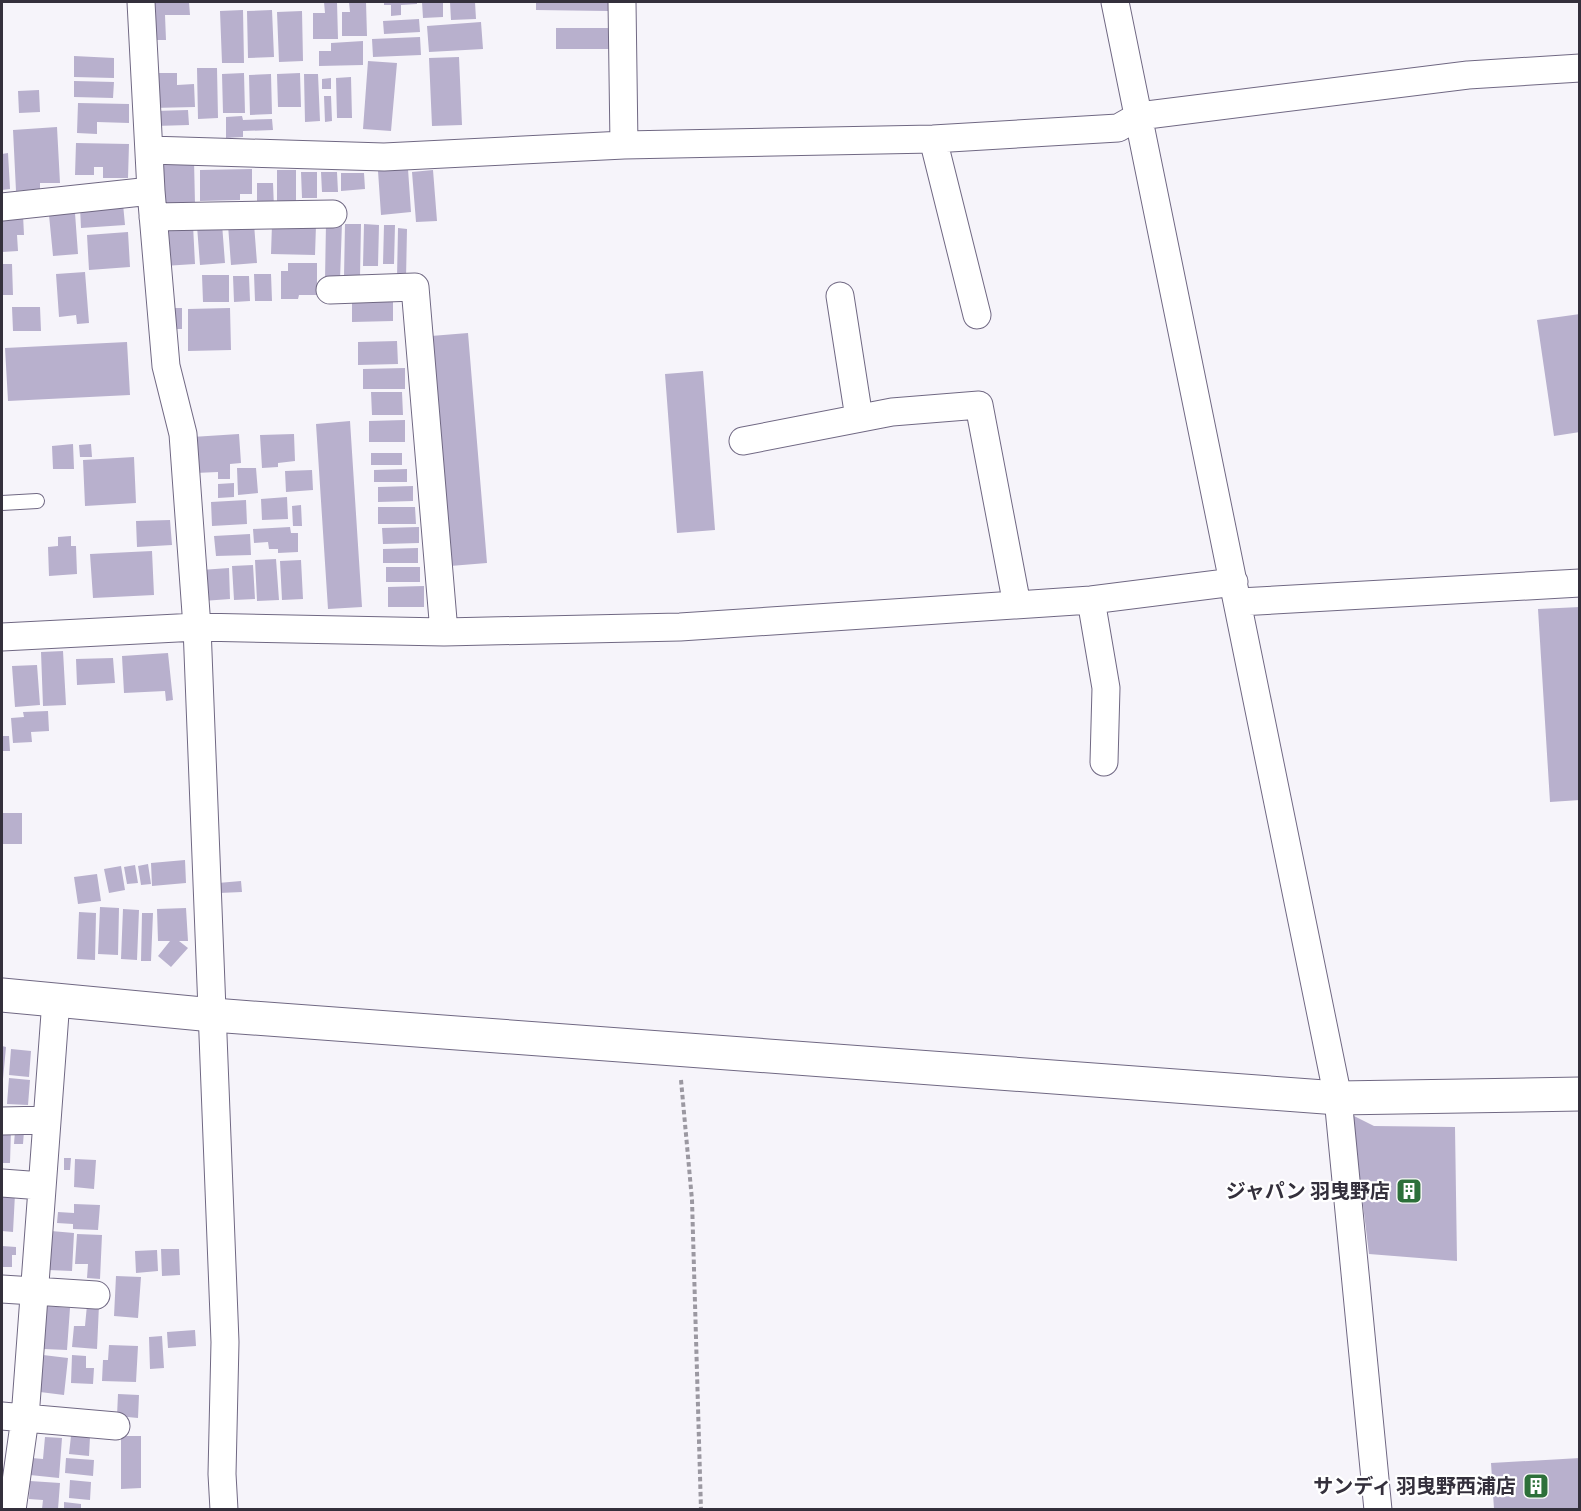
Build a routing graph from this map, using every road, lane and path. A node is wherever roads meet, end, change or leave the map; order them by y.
1 (141, 2) edge
2 (622, 2) edge
3 (1115, 2) edge
4 (1580, 68) edge
5 (1139, 116) junction
6 (933, 140) junction
7 (624, 145) junction
8 (149, 150) junction
9 (152, 204) junction
10 (2, 207) edge
11 (333, 214) dead end
12 (330, 290) dead end
13 (840, 296) dead end
14 (977, 315) dead end
15 (859, 418) junction
16 (743, 441) dead end
17 (37, 501) dead end
18 (2, 503) edge
19 (1580, 583) edge
20 (1237, 592) junction
21 (1091, 600) junction
22 (1017, 605) junction
23 (198, 627) junction
24 (444, 632) junction
25 (2, 637) edge
26 (1104, 762) dead end
27 (2, 995) edge
28 (56, 1000) junction
29 (213, 1015) junction
30 (679, 1049) junction
31 (1580, 1094) edge
32 (1338, 1098) junction
33 (47, 1120) junction
34 (2, 1121) edge
35 (2, 1183) edge
36 (42, 1186) junction
37 (2, 1289) edge
38 (35, 1291) junction
39 (96, 1295) dead end
40 (14, 1417) edge
41 (116, 1426) dead end
42 (12, 1509) edge
43 (224, 1509) edge
44 (701, 1509) edge
45 (1378, 1509) edge

1 - 8 street
2 - 7 street
3 - 5 street
4 - 5 street
5 - 6 street
5 - 20 street
6 - 7 street
6 - 14 street
7 - 8 street
8 - 9 street
9 - 10 street
9 - 11 street
9 - 23 street
12 - 24 street
13 - 15 street
15 - 16 street
15 - 22 street
17 - 18 lane
19 - 20 street
20 - 21 street
20 - 32 street
21 - 22 street
21 - 26 street
22 - 24 street
23 - 24 street
23 - 25 street
23 - 29 street
27 - 28 street
28 - 29 street
28 - 33 street
29 - 30 street
29 - 43 street
30 - 32 street
30 - 44 path
31 - 32 street
32 - 45 street
33 - 34 street
33 - 36 street
35 - 36 street
36 - 38 street
37 - 38 street
38 - 39 street
38 - 40 street
40 - 41 street
40 - 42 street

